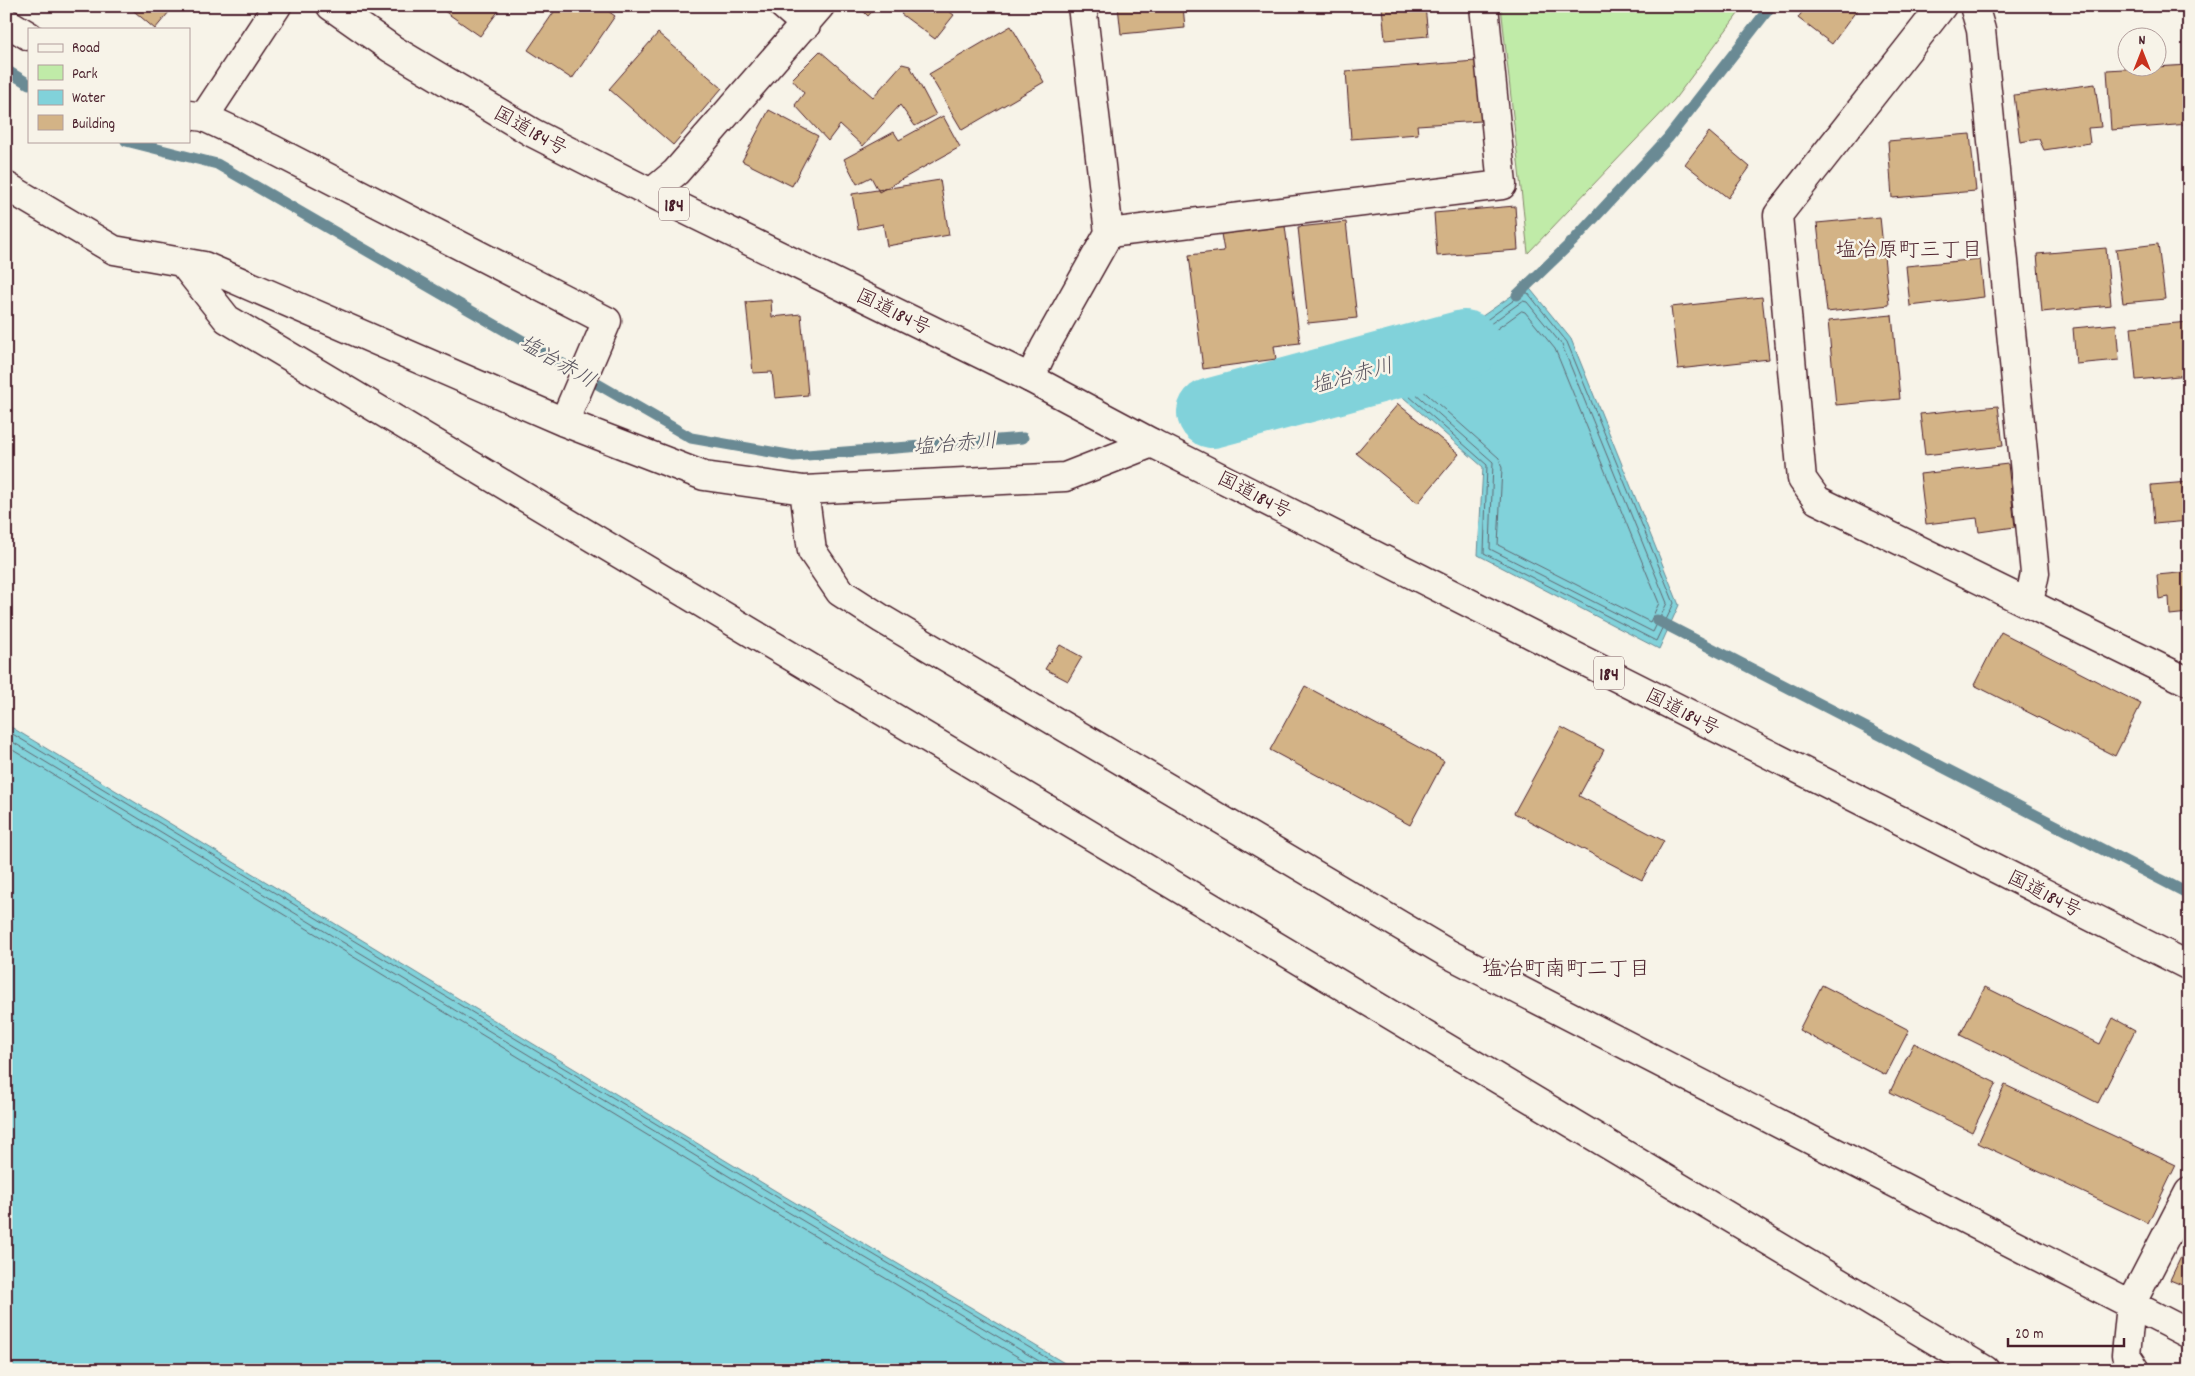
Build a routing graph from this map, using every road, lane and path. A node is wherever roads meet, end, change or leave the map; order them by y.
1 (277, 6) edge
2 (331, 6) edge
3 (784, 6) edge
4 (1082, 6) edge
5 (1484, 6) edge
6 (1942, 6) edge
7 (1974, 6) edge
8 (813, 16) edge
9 (6, 22) edge
10 (28, 35) edge
11 (196, 116) edge
12 (6, 186) edge
13 (651, 193) junction
14 (1110, 233) junction
15 (182, 262) junction
16 (1030, 378) junction
17 (564, 422) junction
18 (1152, 443) junction
19 (804, 490) junction
20 (2029, 603) junction
21 (2189, 682) edge
22 (2189, 966) edge
23 (2189, 1192) edge
24 (2131, 1304) junction
25 (2189, 1334) edge
26 (1985, 1370) edge
27 (2136, 1370) edge

1 - 11 main road
2 - 13 main road, 国道184号 / 184
3 - 8 main road
4 - 14 main road
5 - 14 main road
6 - 20 main road
7 - 20 main road
8 - 13 main road
9 - 10 main road
11 - 17 main road
12 - 15 main road
13 - 16 main road, 国道184号 / 184
14 - 16 main road
15 - 17 main road
15 - 26 main road
16 - 18 main road, 国道184号 / 184
17 - 19 main road
18 - 19 main road
18 - 22 main road, 国道184号 / 184
19 - 24 main road
20 - 21 main road
23 - 24 main road
24 - 25 main road
24 - 27 main road

